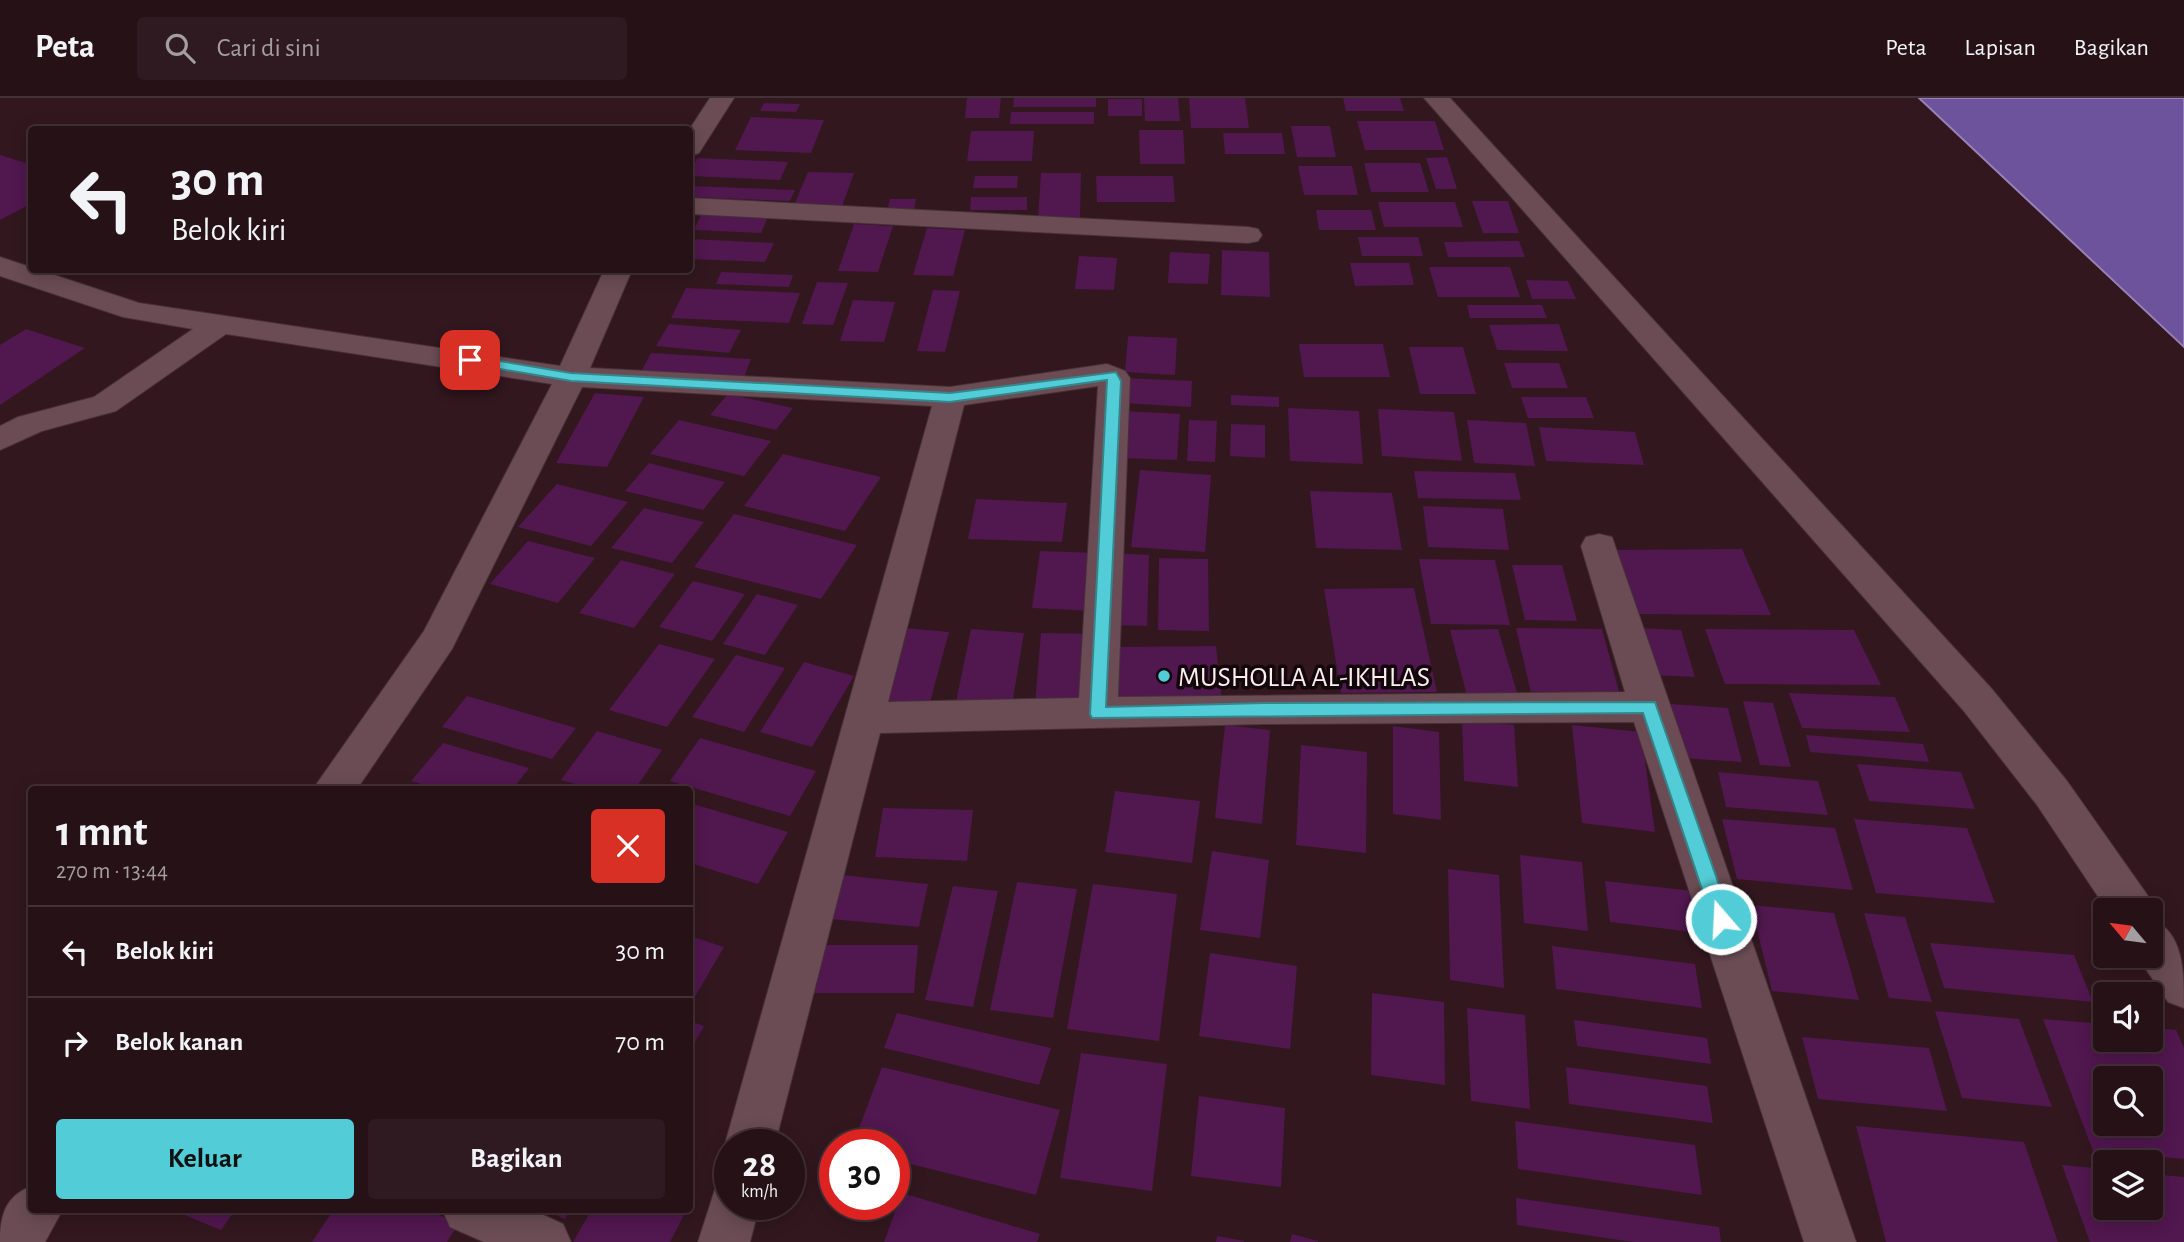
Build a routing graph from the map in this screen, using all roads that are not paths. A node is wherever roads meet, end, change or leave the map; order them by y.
1 (722, 98) edge
2 (1436, 98) edge
3 (693, 143) edge
4 (693, 206) edge
5 (1248, 235) dead end
6 (0, 266) edge
7 (617, 273) edge
8 (218, 326) junction
9 (571, 377) junction
10 (950, 397) junction
11 (0, 439) edge
12 (1600, 546) dead end
13 (1649, 707) junction
14 (1098, 714) junction
15 (864, 718) junction
16 (336, 786) edge
17 (2124, 898) edge
18 (2163, 956) edge
19 (2184, 987) edge
20 (754, 1129) edge
21 (34, 1213) edge
22 (477, 1213) edge
23 (730, 1220) edge
24 (14, 1242) edge
25 (545, 1242) edge
26 (724, 1242) edge
27 (1830, 1242) edge

1 - 3 street
2 - 17 street
4 - 5 street
6 - 8 street
7 - 9 street
8 - 9 street
8 - 11 street
9 - 10 street
9 - 16 street
10 - 14 street
10 - 15 street
12 - 13 street
13 - 14 street
13 - 27 street
14 - 15 street
15 - 20 street
18 - 19 street
21 - 24 street
22 - 25 street
23 - 26 street

